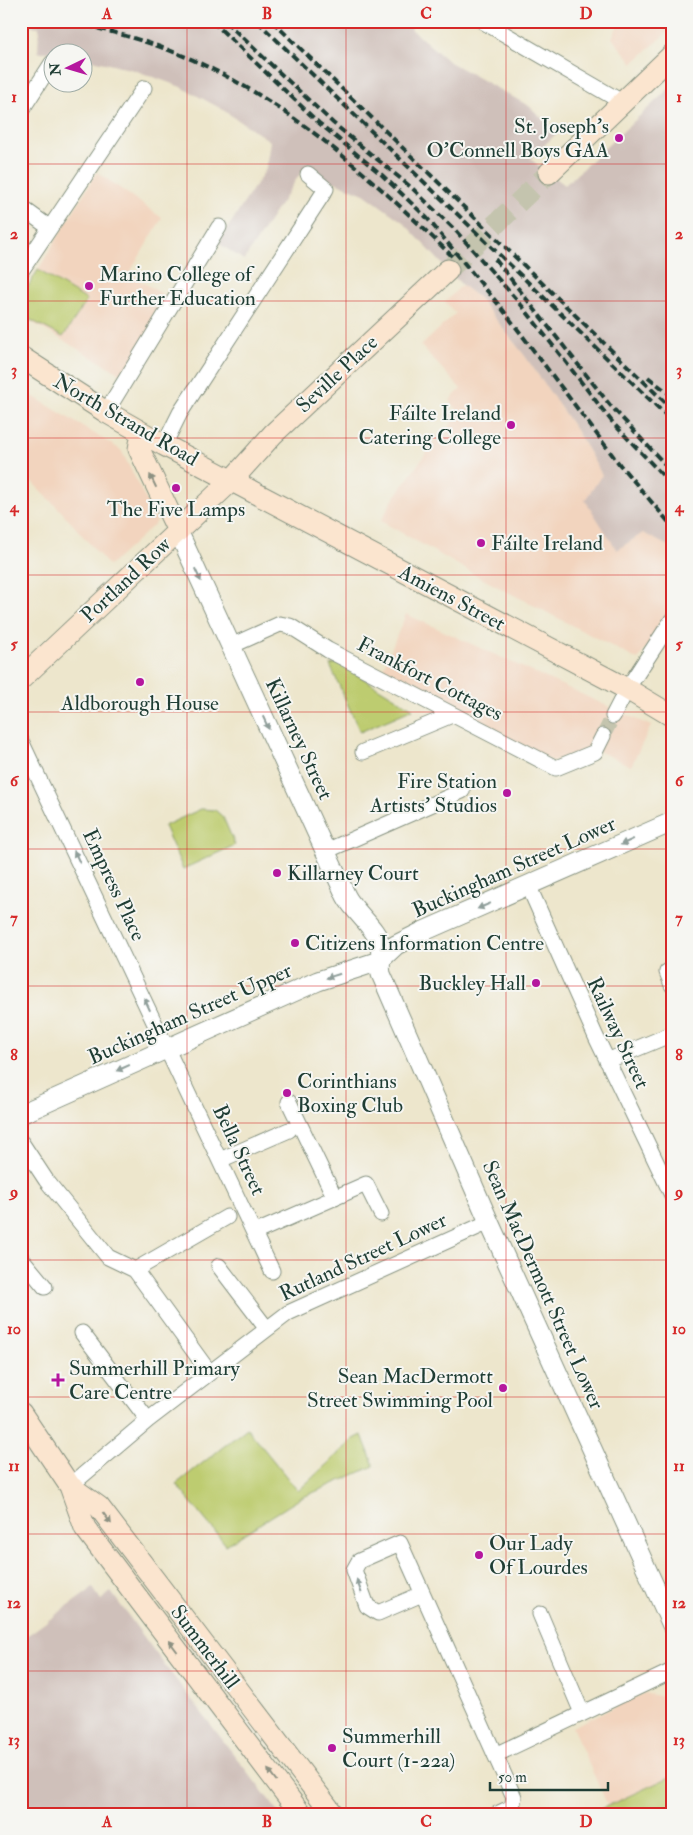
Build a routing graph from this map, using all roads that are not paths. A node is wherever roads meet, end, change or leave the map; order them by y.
1 (482, 21) edge
2 (672, 55) edge
3 (42, 78) edge
4 (144, 88) dead end
5 (622, 102) junction
6 (21, 111) edge
7 (549, 173) tunnel mouth
8 (308, 174) dead end
9 (21, 207) edge
10 (219, 227) dead end
11 (50, 228) junction
12 (448, 270) tunnel mouth
13 (21, 271) edge
14 (21, 357) edge
15 (106, 412) junction
16 (142, 433) junction
17 (164, 445) junction
18 (231, 481) junction
19 (178, 531) junction
20 (672, 620) edge
21 (231, 646) junction
22 (21, 679) edge
23 (627, 689) junction
24 (452, 715) junction
25 (613, 716) tunnel mouth
26 (672, 716) edge
27 (603, 736) tunnel mouth
28 (21, 741) edge
29 (363, 752) dead end
30 (462, 791) dead end
31 (672, 822) edge
32 (326, 851) junction
33 (529, 887) junction
34 (379, 961) junction
35 (672, 970) edge
36 (672, 985) edge
37 (672, 1034) edge
38 (167, 1048) junction
39 (607, 1061) junction
40 (289, 1102) dead end
41 (21, 1114) edge
42 (289, 1130) dead end
43 (21, 1142) edge
44 (220, 1160) junction
45 (672, 1195) edge
46 (335, 1198) junction
47 (382, 1214) dead end
48 (228, 1218) dead end
49 (489, 1222) junction
50 (254, 1232) junction
51 (21, 1258) edge
52 (219, 1266) dead end
53 (135, 1270) junction
54 (272, 1271) dead end
55 (45, 1287) dead end
56 (267, 1329) junction
57 (82, 1333) dead end
58 (209, 1372) junction
59 (21, 1413) edge
60 (148, 1420) junction
61 (70, 1486) junction
62 (422, 1594) junction
63 (540, 1614) dead end
64 (672, 1624) edge
65 (672, 1671) edge
66 (582, 1713) junction
67 (495, 1755) junction
68 (302, 1814) edge
69 (333, 1814) edge
70 (497, 1814) edge

1 - 5 street
2 - 5 main road
3 - 6 street
4 - 11 street
5 - 7 main road
8 - 17 street
9 - 11 street
10 - 15 street
11 - 13 street
12 - 18 main road, Seville Place
14 - 15 main road, North Strand Road
15 - 16 main road, North Strand Road
16 - 17 main road, North Strand Road
19 -> 16 main road
17 - 18 main road, North Strand Road
18 - 19 main road, Portland Row
18 - 23 main road, Amiens Street
19 -> 21 street, Killarney Street
19 - 22 main road, Portland Row
20 - 23 street
21 - 24 street, Frankfort Cottages
21 -> 32 street, Killarney Street
23 - 25 street
23 - 26 main road, Amiens Street
24 - 27 street, Frankfort Cottages
24 - 29 street
38 -> 28 street, Empress Place
30 - 32 street
31 -> 33 street, Buckingham Street Lower
32 - 34 street, Killarney Street
33 -> 34 street, Buckingham Street Lower
33 - 39 street, Railway Street
34 -> 38 street, Buckingham Street Upper
34 - 49 street, Sean MacDermott Street Lower
35 - 36 street
37 - 39 street
38 -> 41 street, Buckingham Street Upper
38 - 44 street, Bella Street
39 - 45 street, Railway Street
40 - 46 street
42 - 44 street
43 - 53 street
44 - 50 street, Bella Street
46 - 47 street
46 - 50 street
48 - 53 street
49 - 56 street, Rutland Street Lower
49 - 64 street, Sean MacDermott Street Lower
50 - 54 street, Bella Street
51 - 55 street
52 - 56 street
53 - 58 street
56 - 58 street, Rutland Street Lower
57 - 60 street
58 - 60 street, Rutland Street Lower
59 - 61 main road, Summerhill
60 - 61 street, Rutland Street Lower
68 -> 61 main road, Summerhill
61 -> 69 main road, Summerhill
62 -> 62 street
62 - 67 street
63 - 66 street
65 - 66 street
66 - 67 street
67 - 70 street

